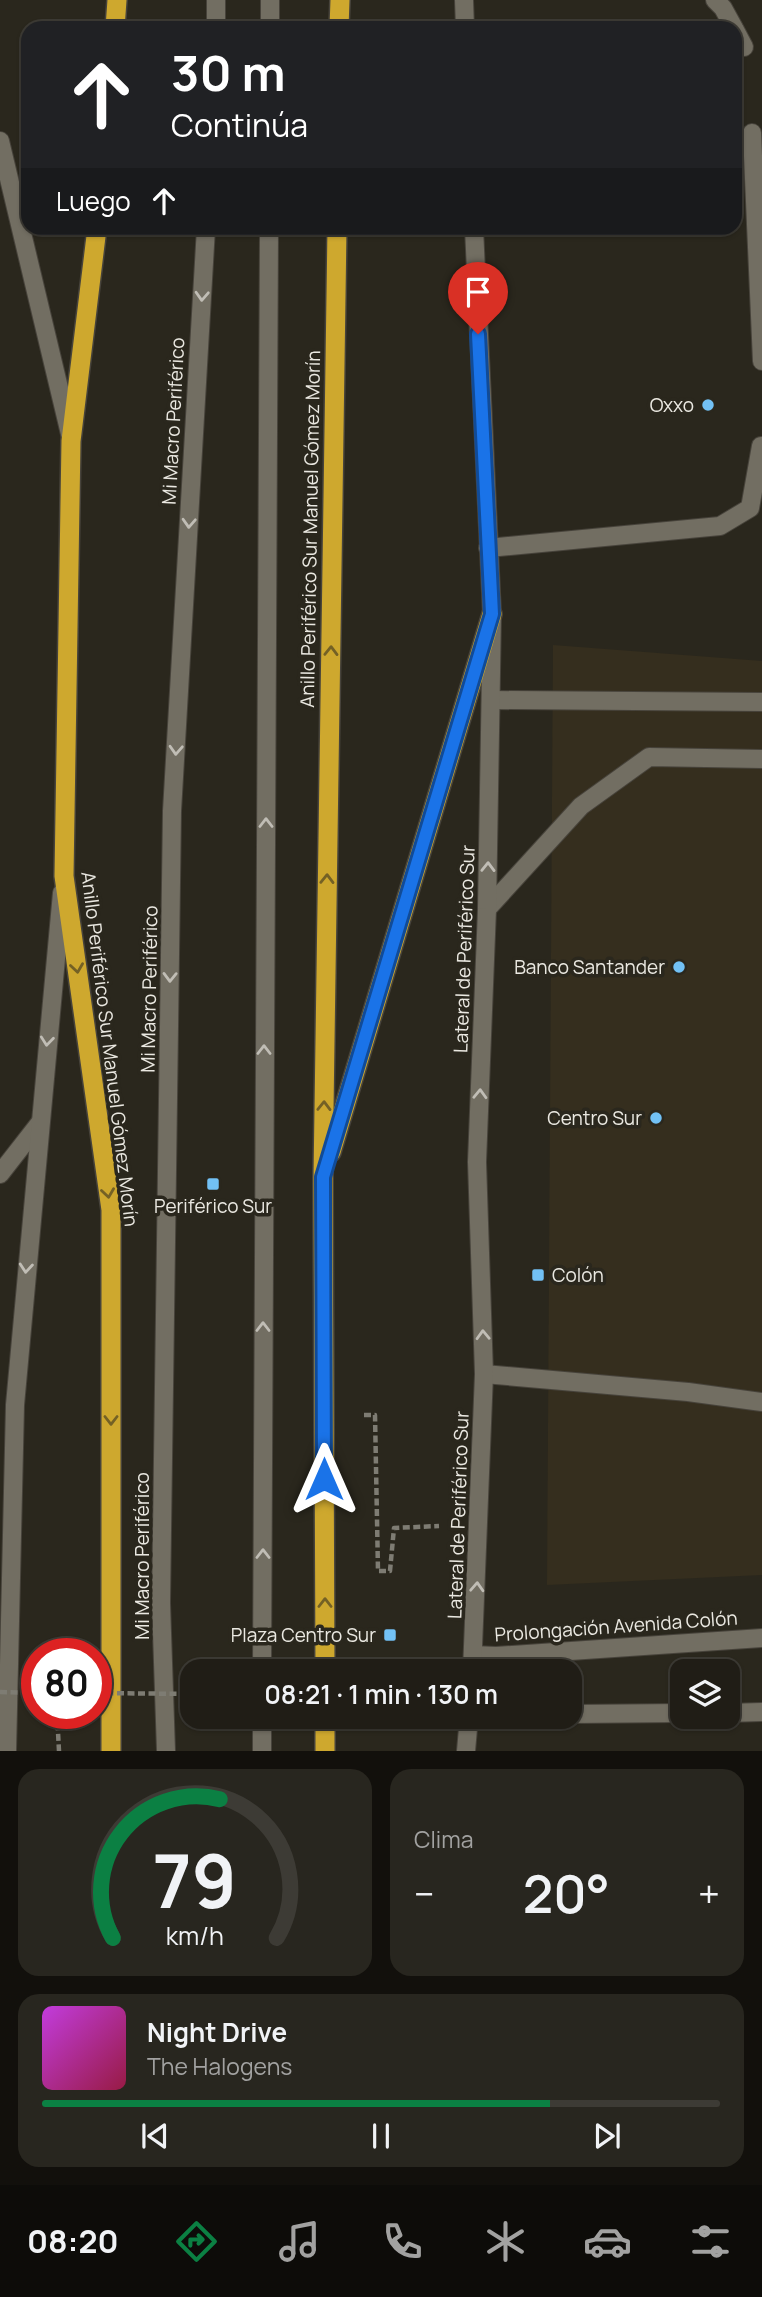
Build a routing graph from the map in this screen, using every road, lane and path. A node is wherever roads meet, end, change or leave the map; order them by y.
1 (117, 0) edge
2 (216, 0) edge
3 (270, 0) edge
4 (340, 0) edge
5 (464, 0) edge
6 (715, 0) edge
7 (116, 21) edge
8 (216, 21) edge
9 (270, 21) edge
10 (340, 21) edge
11 (465, 21) edge
12 (730, 21) edge
13 (742, 43) edge
14 (744, 47) dead end
15 (752, 133) dead end
16 (0, 141) edge
17 (21, 230) edge
18 (22, 235) edge
19 (96, 235) edge
20 (206, 235) edge
21 (269, 235) edge
22 (337, 235) edge
23 (474, 235) edge
24 (762, 360) edge
25 (71, 441) junction
26 (761, 446) edge
27 (488, 548) junction
28 (492, 614) junction
29 (492, 700) junction
30 (762, 702) edge
31 (762, 759) edge
32 (64, 876) junction
33 (487, 909) junction
34 (39, 1124) junction
35 (0, 1174) edge
36 (323, 1177) junction
37 (484, 1374) junction
38 (762, 1402) edge
39 (360, 1416) dead end
40 (378, 1571) dead end
41 (762, 1638) edge
42 (262, 1659) edge
43 (325, 1659) edge
44 (473, 1659) edge
45 (486, 1659) edge
46 (0, 1692) edge
47 (21, 1692) edge
48 (112, 1693) edge
49 (180, 1694) edge
50 (762, 1712) edge
51 (670, 1713) edge
52 (740, 1713) edge
53 (582, 1714) edge
54 (58, 1729) edge
55 (262, 1729) edge
56 (325, 1729) edge
57 (468, 1729) edge
58 (6, 1751) edge
59 (59, 1751) edge
60 (111, 1751) edge
61 (166, 1751) edge
62 (262, 1751) edge
63 (325, 1751) edge
64 (466, 1751) edge

1 - 7 highway
2 - 8 street
3 - 9 street
4 - 10 highway
5 - 11 street
6 - 12 street
13 - 14 street
15 - 24 street
16 - 17 street
18 - 25 street
19 - 25 highway, Anillo Periférico Sur Manuel Gómez Morín
20 -> 61 street, Mi Macro Periférico
42 -> 21 street
36 -> 22 highway, Anillo Periférico Sur Manuel Gómez Morín
23 - 27 street, Lateral de Periférico Sur
25 - 32 highway, Anillo Periférico Sur Manuel Gómez Morín
26 - 27 street
27 - 28 street, Lateral de Periférico Sur
28 - 29 street, Lateral de Periférico Sur
28 - 36 highway
29 - 30 street
33 -> 29 street, Lateral de Periférico Sur
31 - 33 street
32 -> 34 street
32 -> 60 highway, Anillo Periférico Sur Manuel Gómez Morín
37 -> 33 street, Lateral de Periférico Sur
34 - 35 street
34 -> 58 street
43 -> 36 highway, Anillo Periférico Sur Manuel Gómez Morín
37 - 38 street
44 -> 37 street, Lateral de Periférico Sur
39 - 40 path
41 - 45 street, Prolongación Avenida Colón
46 - 47 path, bridge
48 - 49 path, bridge
50 - 52 street
51 - 53 street
54 - 59 path
55 - 62 street
56 - 63 highway
57 - 64 street

